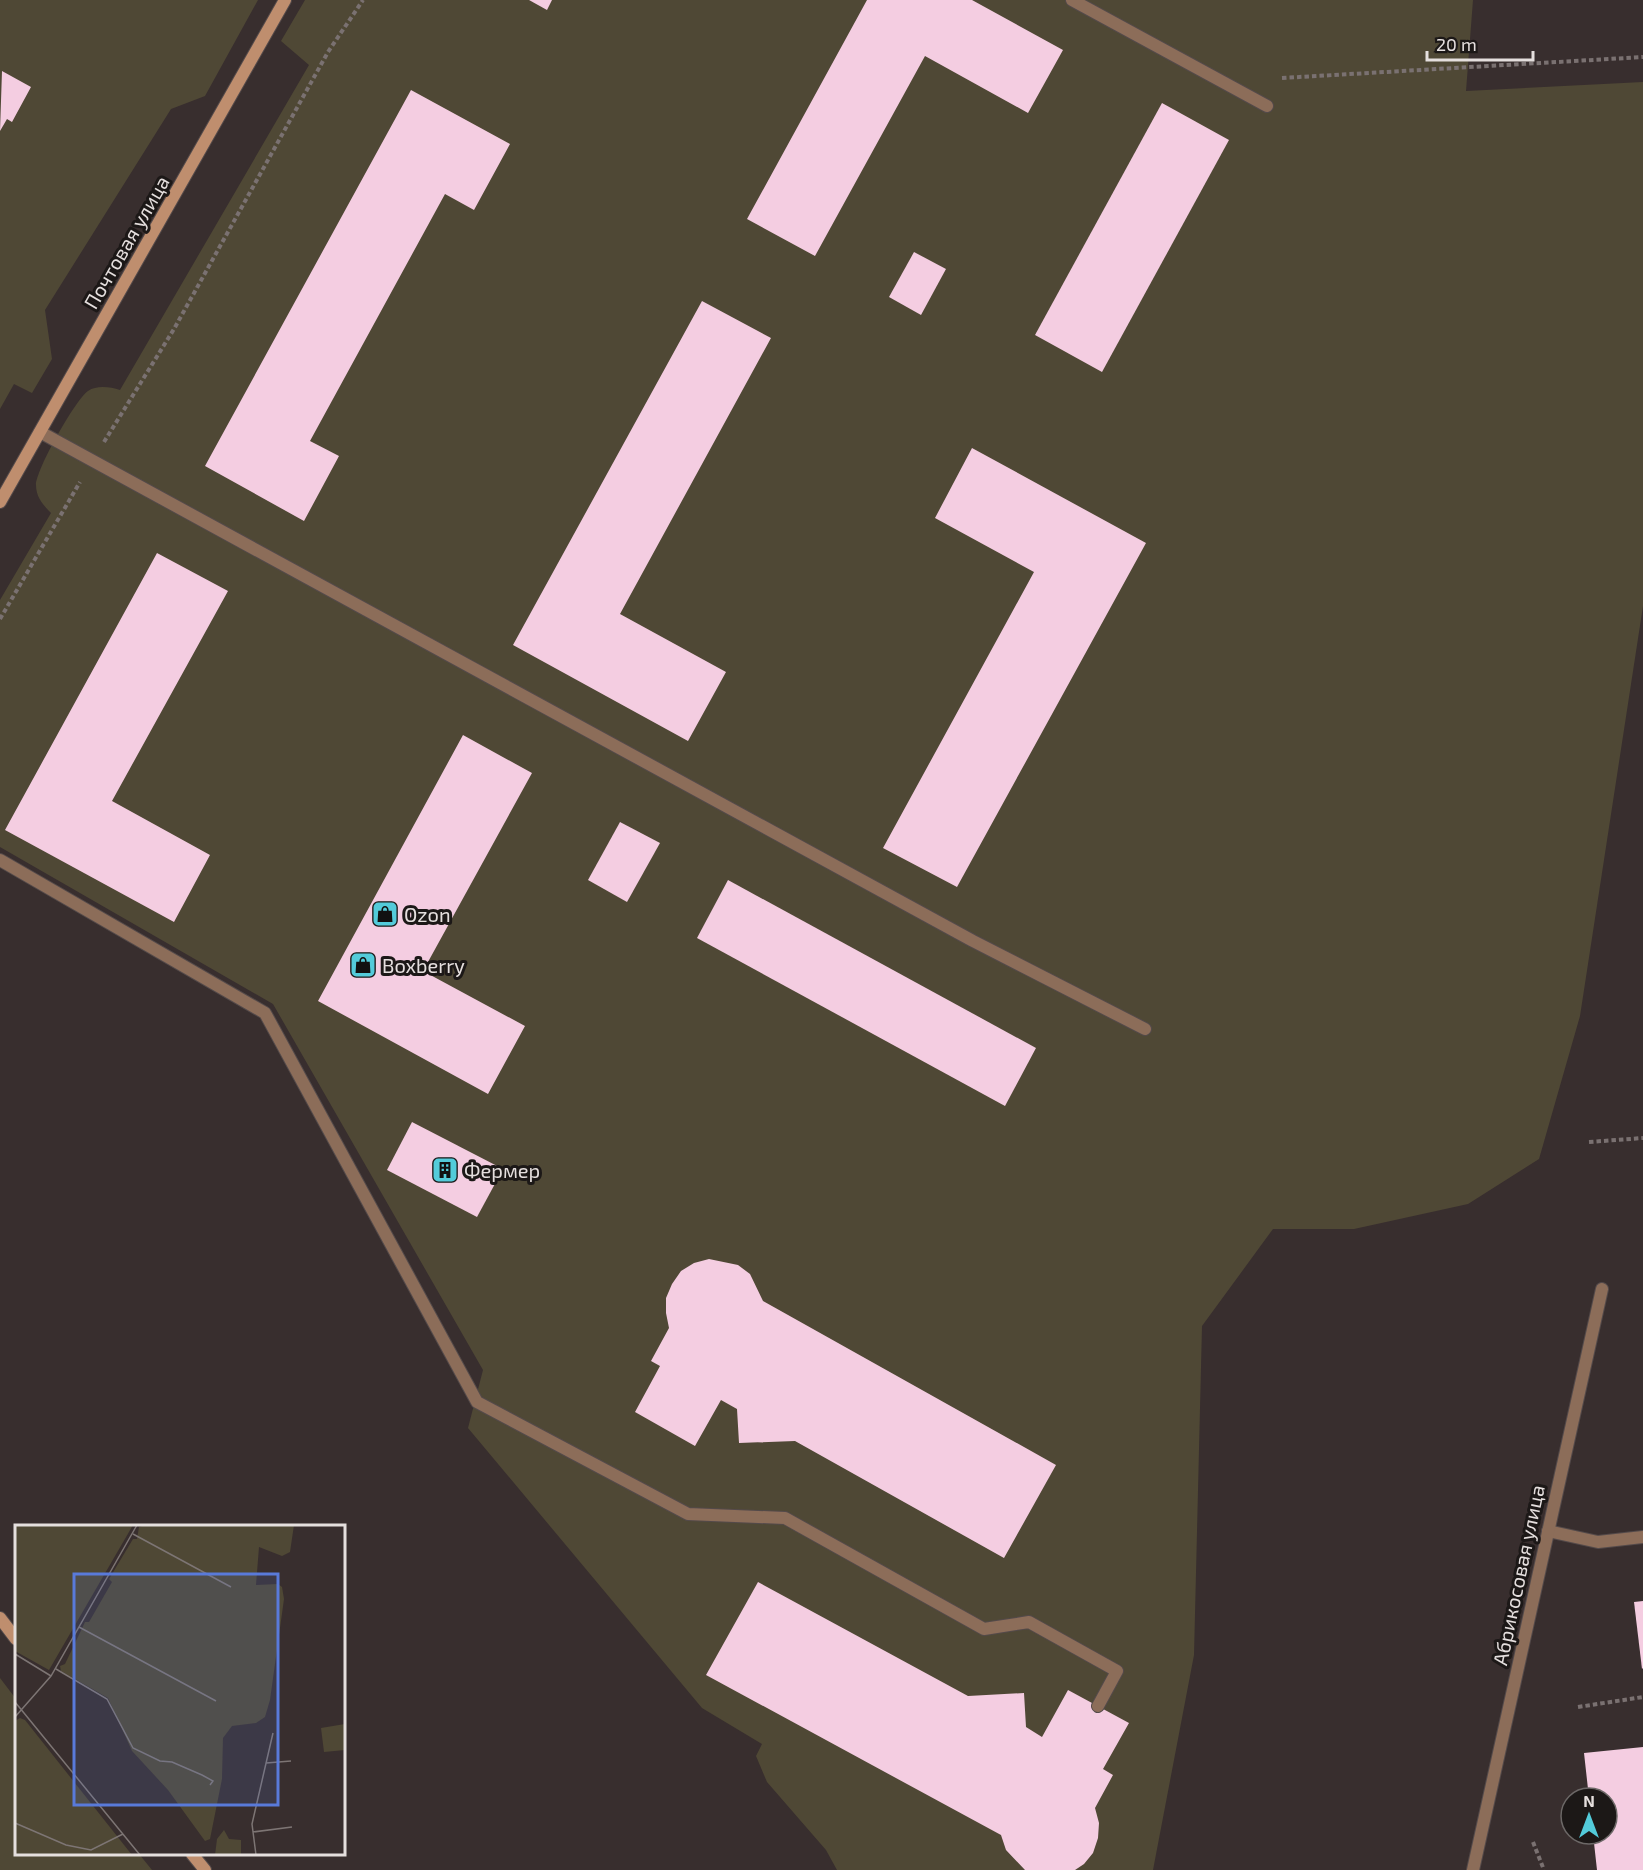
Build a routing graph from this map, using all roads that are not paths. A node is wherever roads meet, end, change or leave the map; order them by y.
1 (285, 0) edge
2 (1072, 0) edge
3 (1267, 106) dead end
4 (40, 432) junction
5 (0, 502) edge
6 (0, 860) edge
7 (1145, 1029) dead end
8 (1602, 1289) dead end
9 (1548, 1531) junction
10 (1643, 1537) edge
11 (0, 1618) edge
12 (15, 1638) edge
13 (1098, 1707) dead end
14 (193, 1855) edge
15 (206, 1870) edge
16 (1473, 1870) edge

1 - 4 street, Почтовая улица
2 - 3 street
4 - 5 street, Почтовая улица
4 - 7 street
6 - 13 street
8 - 9 street, Абрикосовая улица
9 - 10 street
9 - 16 street, Абрикосовая улица
11 - 12 street
14 - 15 street

